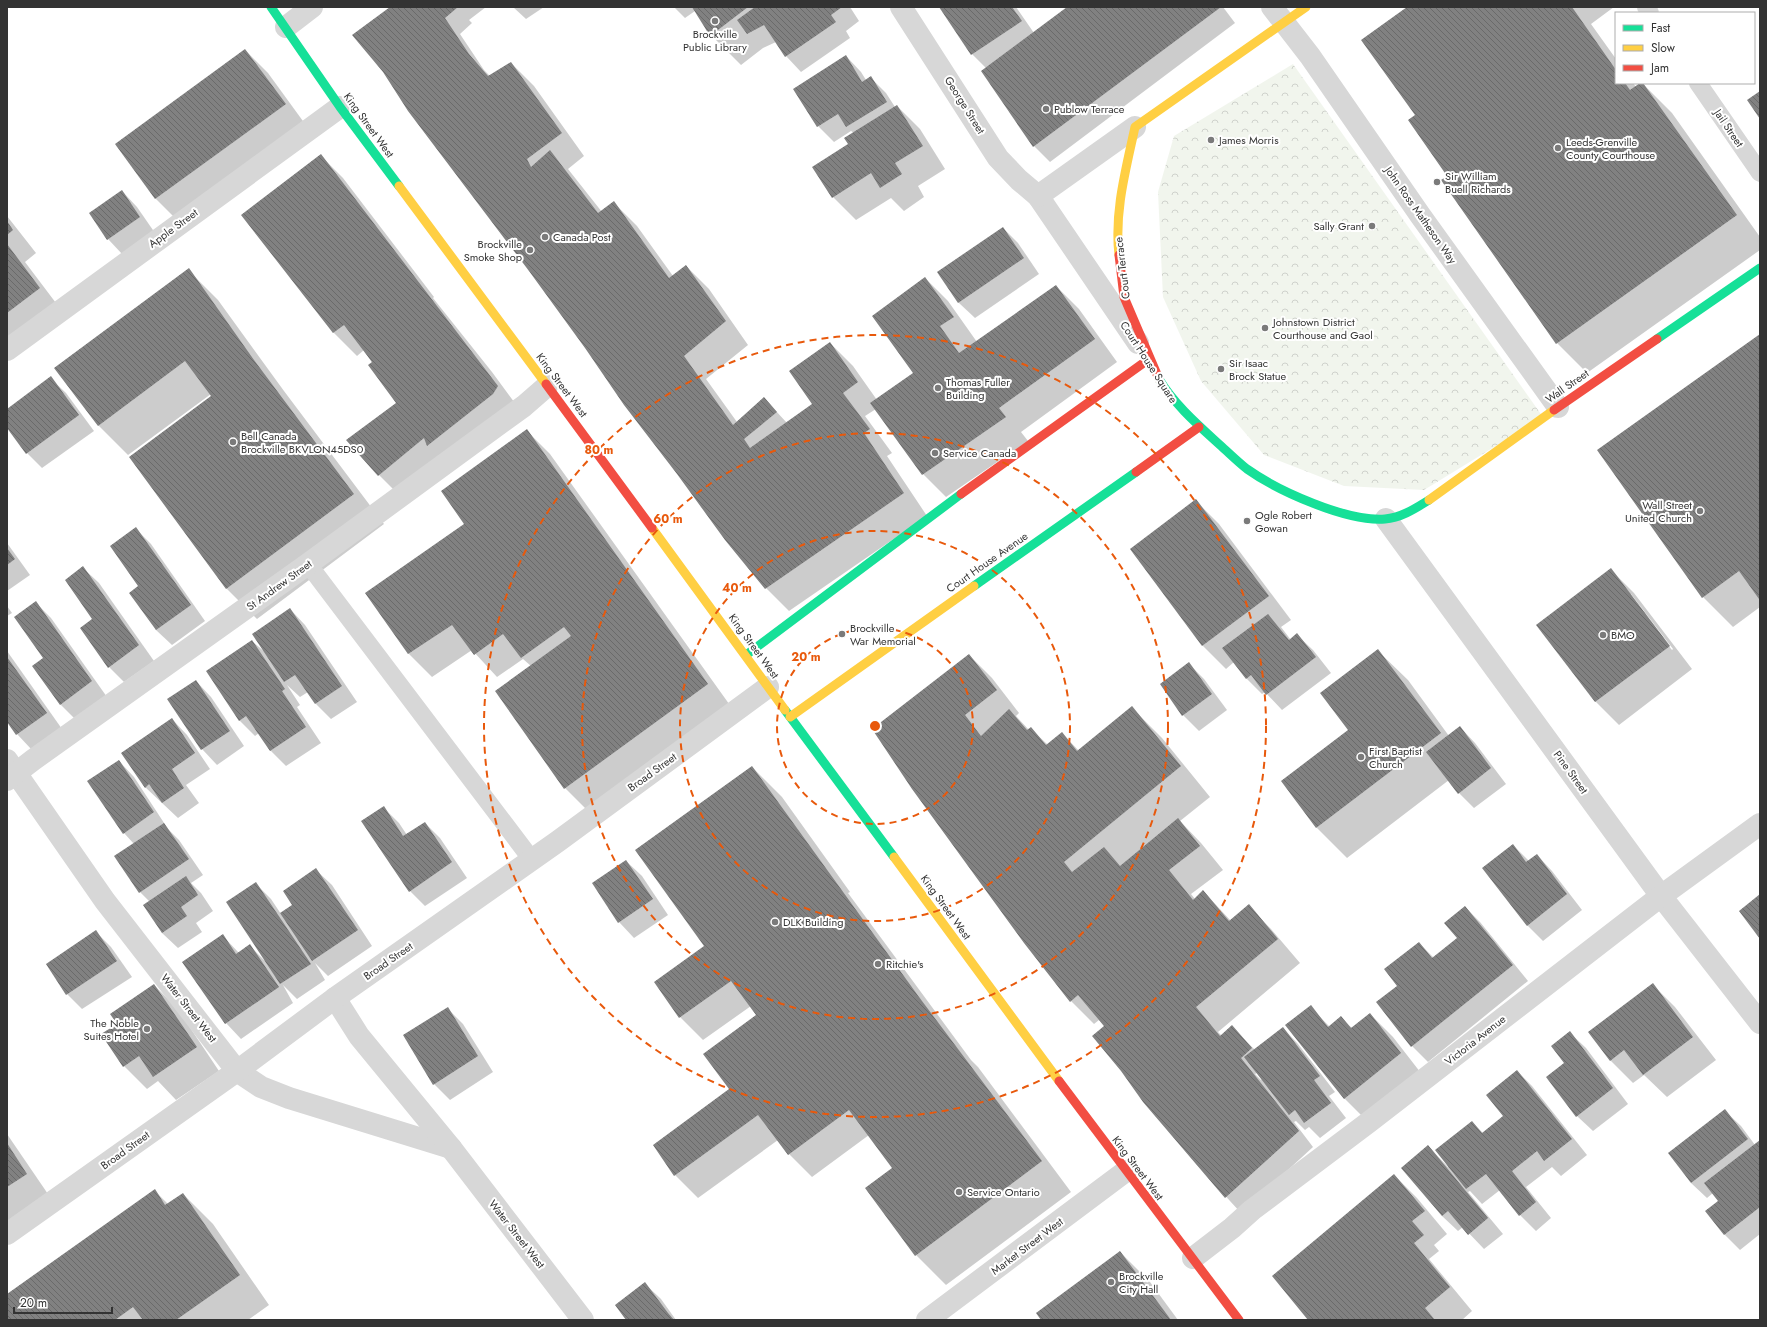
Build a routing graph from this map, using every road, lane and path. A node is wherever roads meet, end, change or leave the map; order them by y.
1 (271, 7) edge
2 (312, 7) edge
3 (901, 7) edge
4 (1306, 7) edge
5 (1278, 15) edge
6 (286, 27) junction
7 (1699, 84) edge
8 (340, 107) junction
9 (1135, 127) junction
10 (1760, 173) edge
11 (1038, 196) junction
12 (1760, 268) edge
13 (7, 350) edge
14 (1149, 359) junction
15 (547, 386) junction
16 (1558, 407) junction
17 (1199, 427) junction
18 (1386, 519) junction
19 (308, 564) junction
20 (746, 655) junction
21 (768, 687) junction
22 (790, 716) junction
23 (10, 771) edge
24 (1760, 824) edge
25 (532, 860) junction
26 (1661, 896) junction
27 (335, 998) junction
28 (1760, 1023) edge
29 (237, 1071) junction
30 (451, 1148) junction
31 (1126, 1170) junction
32 (7, 1234) edge
33 (1193, 1258) junction
34 (583, 1320) edge
35 (927, 1320) edge
36 (1239, 1320) edge

1 - 6 main road, King Street West
2 - 6 street
3 - 11 street, George Street
4 - 5 main road
5 - 9 main road
5 - 16 street, John Ross Matheson Way
6 - 8 main road, King Street West
7 - 10 lane, Jail Street
8 - 13 street, Apple Street
8 - 15 main road, King Street West
9 - 11 street
9 - 14 main road, Court Terrace
11 - 14 street, Court House Square
12 - 16 main road, Wall Street
14 - 17 main road, Court House Square
14 - 20 main road
15 - 19 street, St Andrew Street
15 - 20 main road, King Street West
16 - 18 main road, Wall Street
17 - 18 main road, Court House Square
17 - 22 main road, Court House Avenue
18 - 26 street, Pine Street
19 - 23 street, St Andrew Street
19 - 25 lane
20 - 21 main road, King Street West
21 - 22 main road, King Street West
21 - 25 street, Broad Street
22 - 31 main road, King Street West
23 - 29 street, Water Street West
24 - 26 street, Victoria Avenue
25 - 27 street, Broad Street
26 - 28 street, Pine Street
26 - 33 street, Victoria Avenue
27 - 29 street, Broad Street
27 - 30 street, Water Street West
29 - 30 street, Water Street West
29 - 32 street, Broad Street
30 - 34 street, Water Street West
31 - 33 main road, King Street West
31 - 35 street, Market Street West
33 - 36 main road, King Street West

